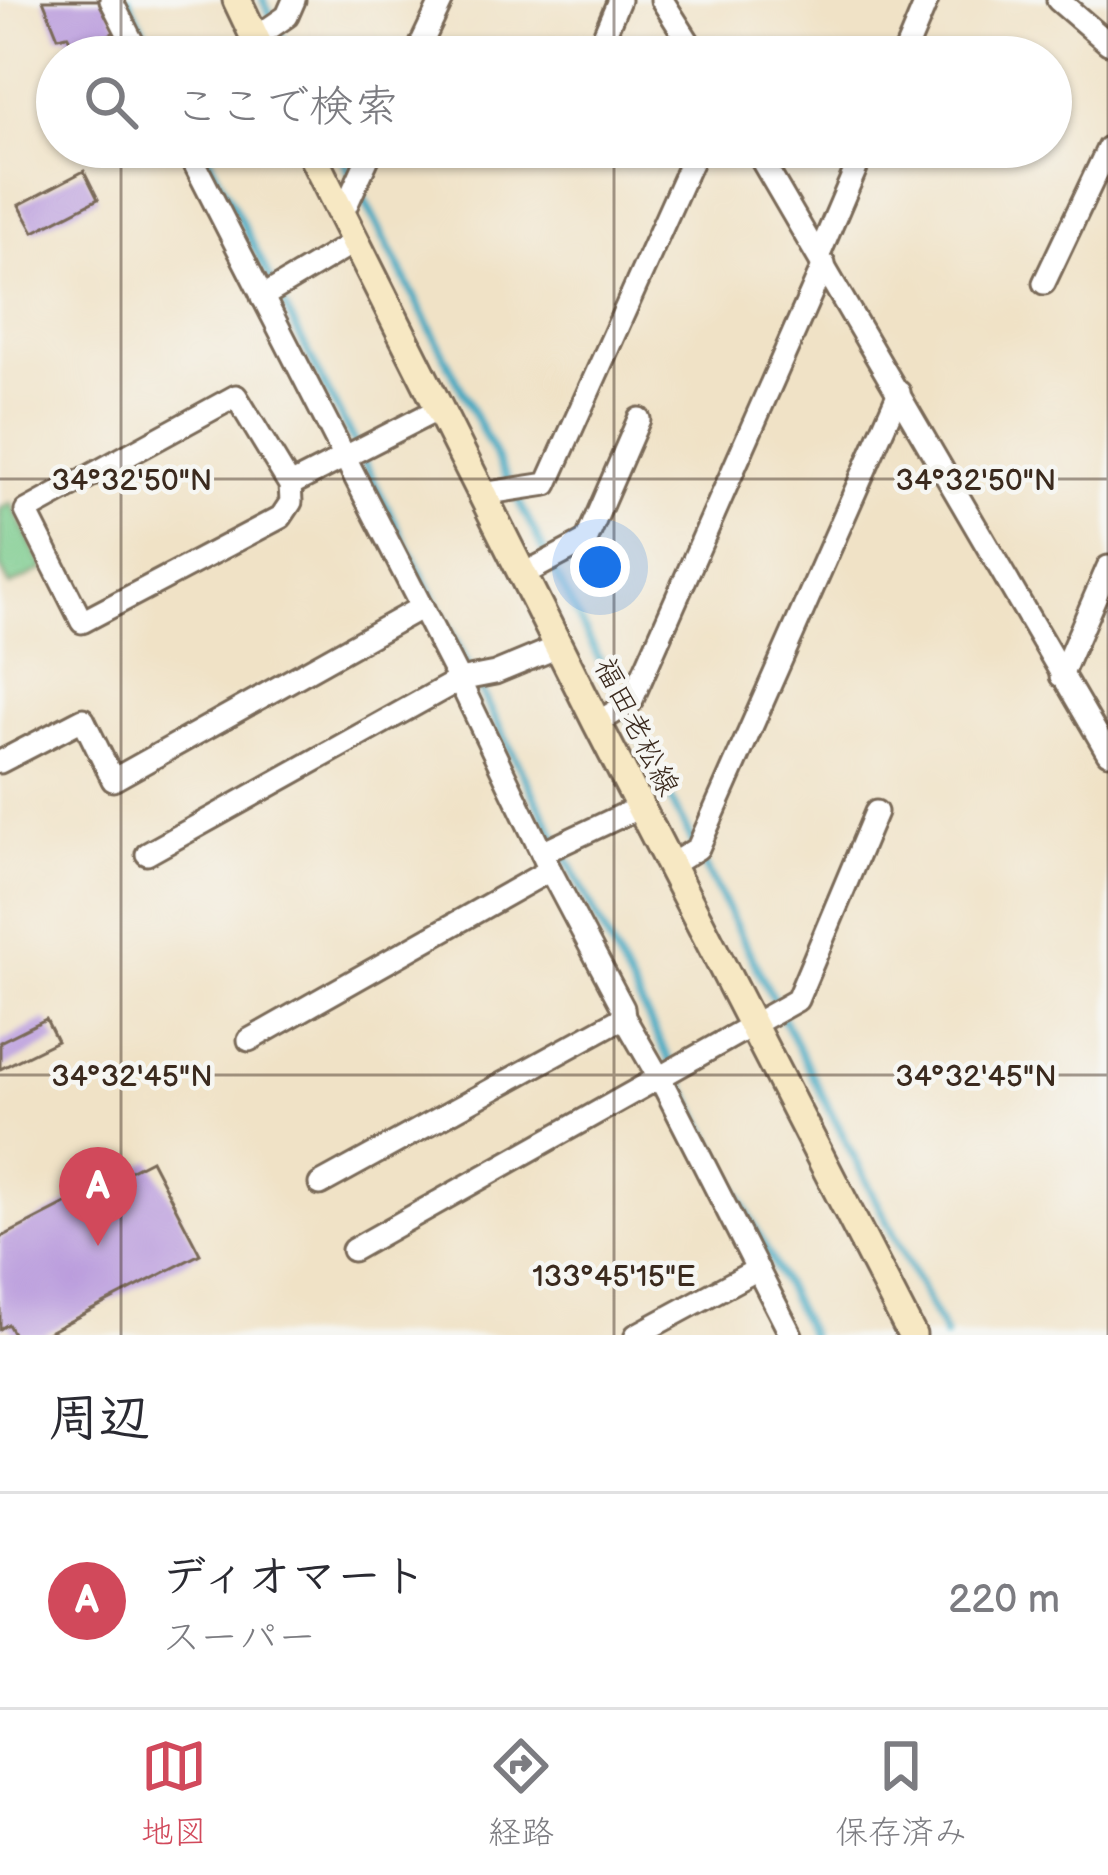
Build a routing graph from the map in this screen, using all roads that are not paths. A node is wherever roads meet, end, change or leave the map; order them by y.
1 (111, 0) edge
2 (237, 0) edge
3 (294, 0) edge
4 (442, 0) edge
5 (619, 0) edge
6 (662, 0) edge
7 (927, 0) edge
8 (1058, 0) edge
9 (268, 35) edge
10 (129, 36) edge
11 (425, 36) edge
12 (604, 36) edge
13 (685, 36) edge
14 (912, 36) edge
15 (1108, 43) edge
16 (1108, 148) edge
17 (199, 168) edge
18 (318, 168) edge
19 (364, 168) edge
20 (689, 168) edge
21 (767, 168) edge
22 (857, 168) edge
23 (347, 229) junction
24 (822, 260) junction
25 (1044, 283) dead end
26 (272, 291) junction
27 (898, 392) junction
28 (439, 409) junction
29 (639, 419) dead end
30 (354, 452) junction
31 (290, 485) junction
32 (502, 491) junction
33 (541, 564) junction
34 (1108, 567) edge
35 (422, 607) junction
36 (558, 647) junction
37 (1064, 667) junction
38 (470, 678) junction
39 (614, 713) junction
40 (1108, 753) edge
41 (0, 762) edge
42 (640, 807) junction
43 (876, 812) dead end
44 (147, 854) dead end
45 (552, 854) junction
46 (686, 856) junction
47 (771, 1014) junction
48 (624, 1017) junction
49 (249, 1040) dead end
50 (670, 1073) junction
51 (320, 1184) dead end
52 (352, 1250) dead end
53 (758, 1269) junction
54 (636, 1335) edge
55 (791, 1335) edge
56 (912, 1335) edge

1 - 10 street
2 - 9 main road
3 - 9 street
4 - 11 street
5 - 12 street
6 - 13 street
7 - 14 street
8 - 15 street
16 - 25 street
17 - 26 street
18 - 23 main road, 福田老松線
19 - 23 street
20 - 32 street
21 - 24 street
22 - 24 street
23 - 26 street
23 - 28 main road, 福田老松線
24 - 27 street
24 - 39 street
26 - 30 street
27 - 37 street
27 - 46 street
28 - 30 street
28 - 32 main road, 福田老松線
29 - 33 street
30 - 31 street
30 - 35 street
31 - 31 street
32 - 33 main road, 福田老松線
33 - 36 main road, 福田老松線
34 - 37 street
35 - 38 street
35 - 41 street
36 - 38 street
36 - 39 main road, 福田老松線
37 - 40 street
38 - 44 street
38 - 45 street
39 - 42 main road, 福田老松線
42 - 45 street
42 - 46 main road, 福田老松線
43 - 47 street
45 - 48 street
45 - 49 street
46 - 47 main road, 福田老松線
47 - 50 street
47 - 56 main road, 福田老松線
48 - 50 street
48 - 51 street
50 - 52 street
50 - 53 street
53 - 54 street
53 - 55 street

